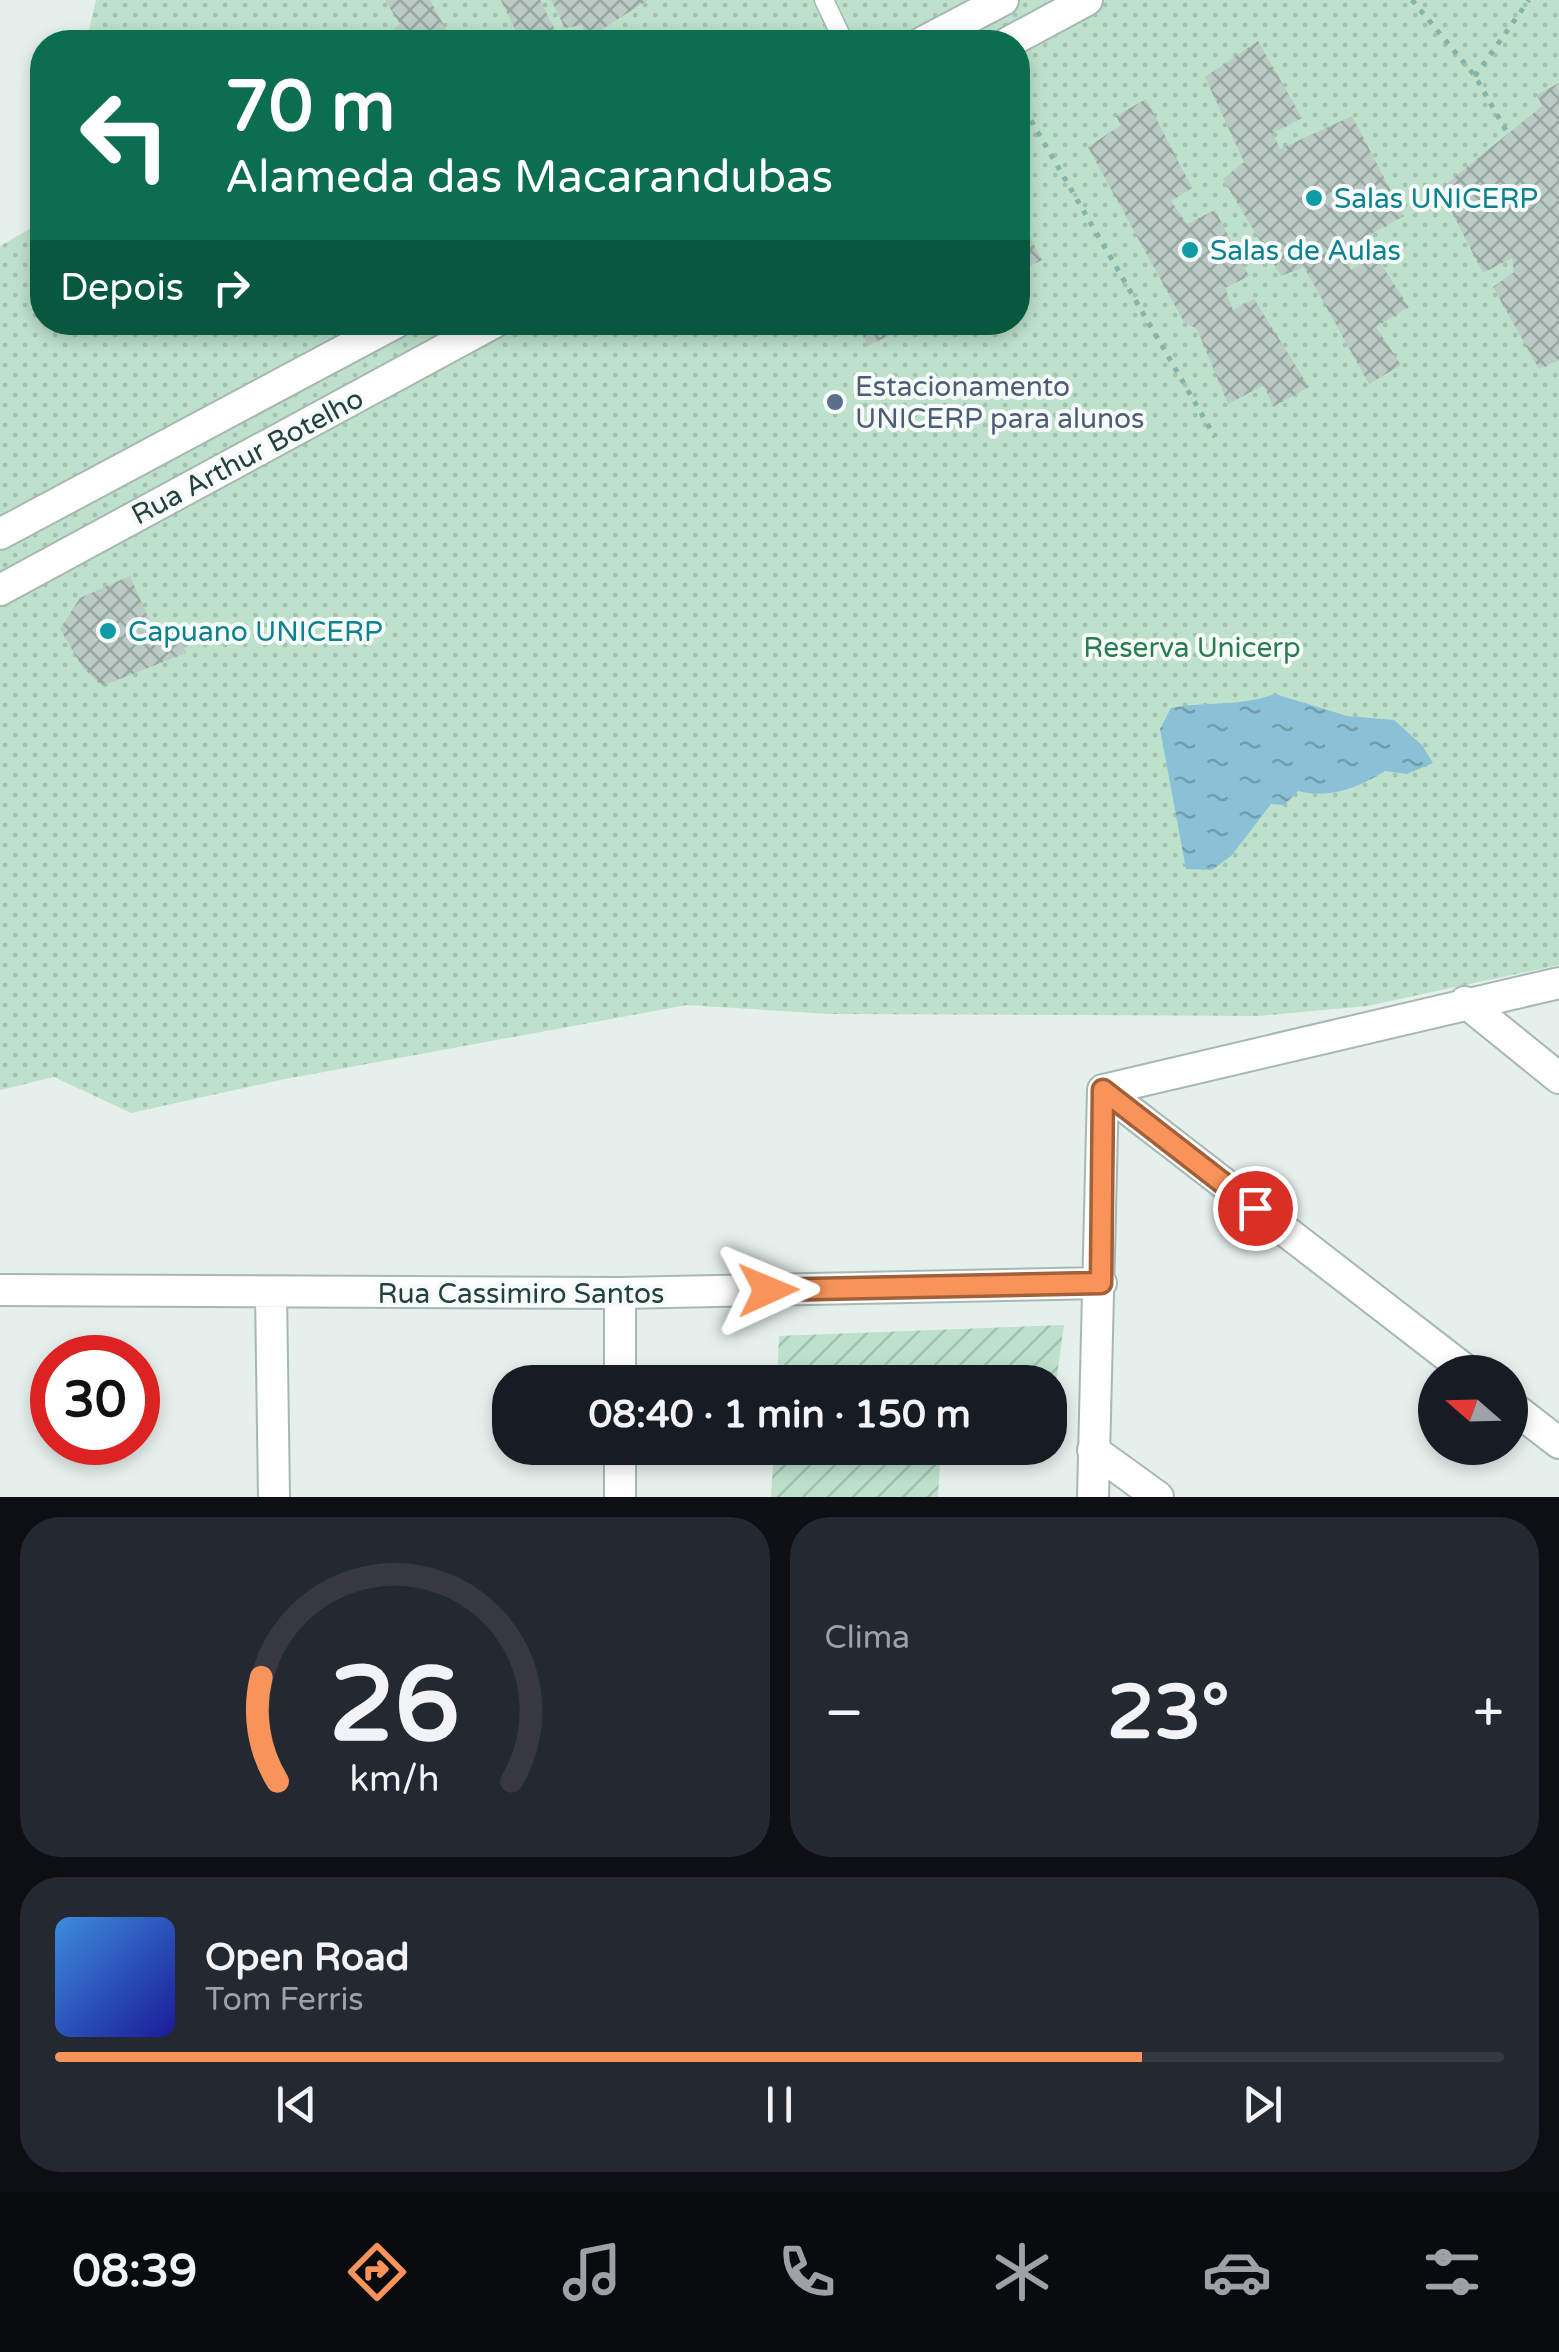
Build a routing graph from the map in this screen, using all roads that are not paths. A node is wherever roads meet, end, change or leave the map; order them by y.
1 (824, 0) edge
2 (1003, 0) edge
3 (1086, 0) edge
4 (838, 30) edge
5 (946, 30) edge
6 (1030, 30) edge
7 (373, 335) edge
8 (470, 335) edge
9 (0, 534) edge
10 (0, 590) edge
11 (1559, 983) edge
12 (1465, 1002) junction
13 (1559, 1078) edge
14 (1103, 1090) junction
15 (1101, 1283) junction
16 (0, 1290) edge
17 (620, 1293) junction
18 (271, 1294) junction
19 (0, 1315) edge
20 (1446, 1355) edge
21 (620, 1365) edge
22 (1528, 1419) edge
23 (1559, 1443) edge
24 (1093, 1450) junction
25 (620, 1465) edge
26 (274, 1497) edge
27 (620, 1497) edge
28 (1093, 1497) edge
29 (1158, 1497) edge

1 - 4 lane
2 - 5 street
3 - 6 street
7 - 9 street, Rua Arthur Botelho
8 - 10 street, Rua Arthur Botelho
11 - 12 street
12 - 13 street
12 - 14 street
14 - 15 street
14 - 20 street
15 - 17 street, Rua Cassimiro Santos
15 - 24 street
16 - 18 street, Rua Cassimiro Santos
16 - 19 street
17 - 18 street, Rua Cassimiro Santos
17 - 21 street
18 - 26 street
22 - 23 street
24 - 28 street
24 - 29 street
25 - 27 street

